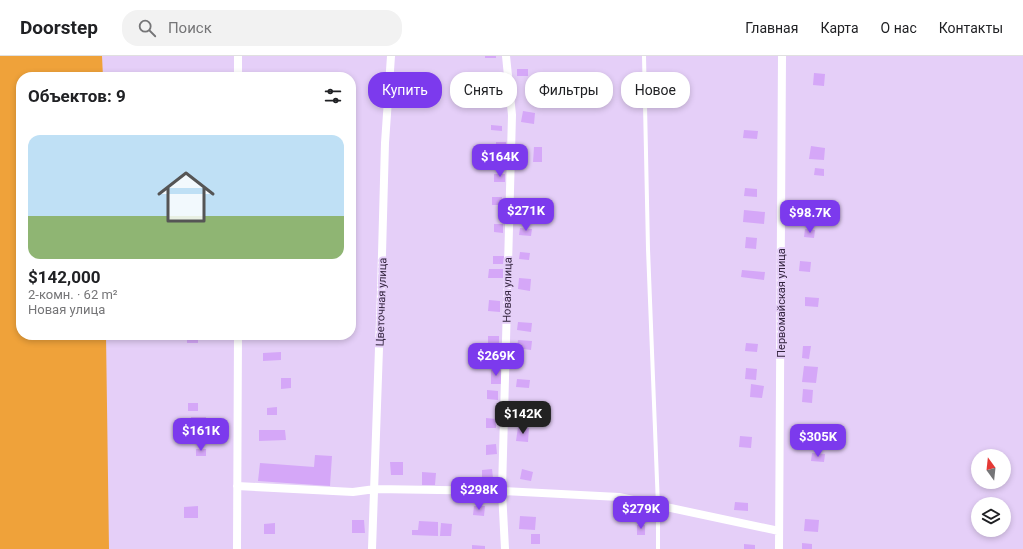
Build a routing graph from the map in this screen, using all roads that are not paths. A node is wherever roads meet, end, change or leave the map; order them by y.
1 (238, 56) edge
2 (391, 56) edge
3 (506, 56) edge
4 (644, 56) edge
5 (782, 56) edge
6 (238, 72) edge
7 (238, 340) edge
8 (237, 486) junction
9 (375, 489) junction
10 (502, 491) junction
11 (658, 506) junction
12 (779, 531) junction
13 (237, 549) edge
14 (372, 549) edge
15 (505, 549) edge
16 (658, 549) edge
17 (779, 549) edge

1 - 6 street
2 - 9 street, Цветочная улица
3 - 10 street, Новая улица
4 - 11 lane
5 - 12 street, Первомайская улица
7 - 8 street
8 - 9 street
8 - 13 street
9 - 10 street
9 - 14 street, Цветочная улица
10 - 11 street
10 - 15 street, Новая улица
11 - 12 street
11 - 16 lane
12 - 17 street, Первомайская улица

